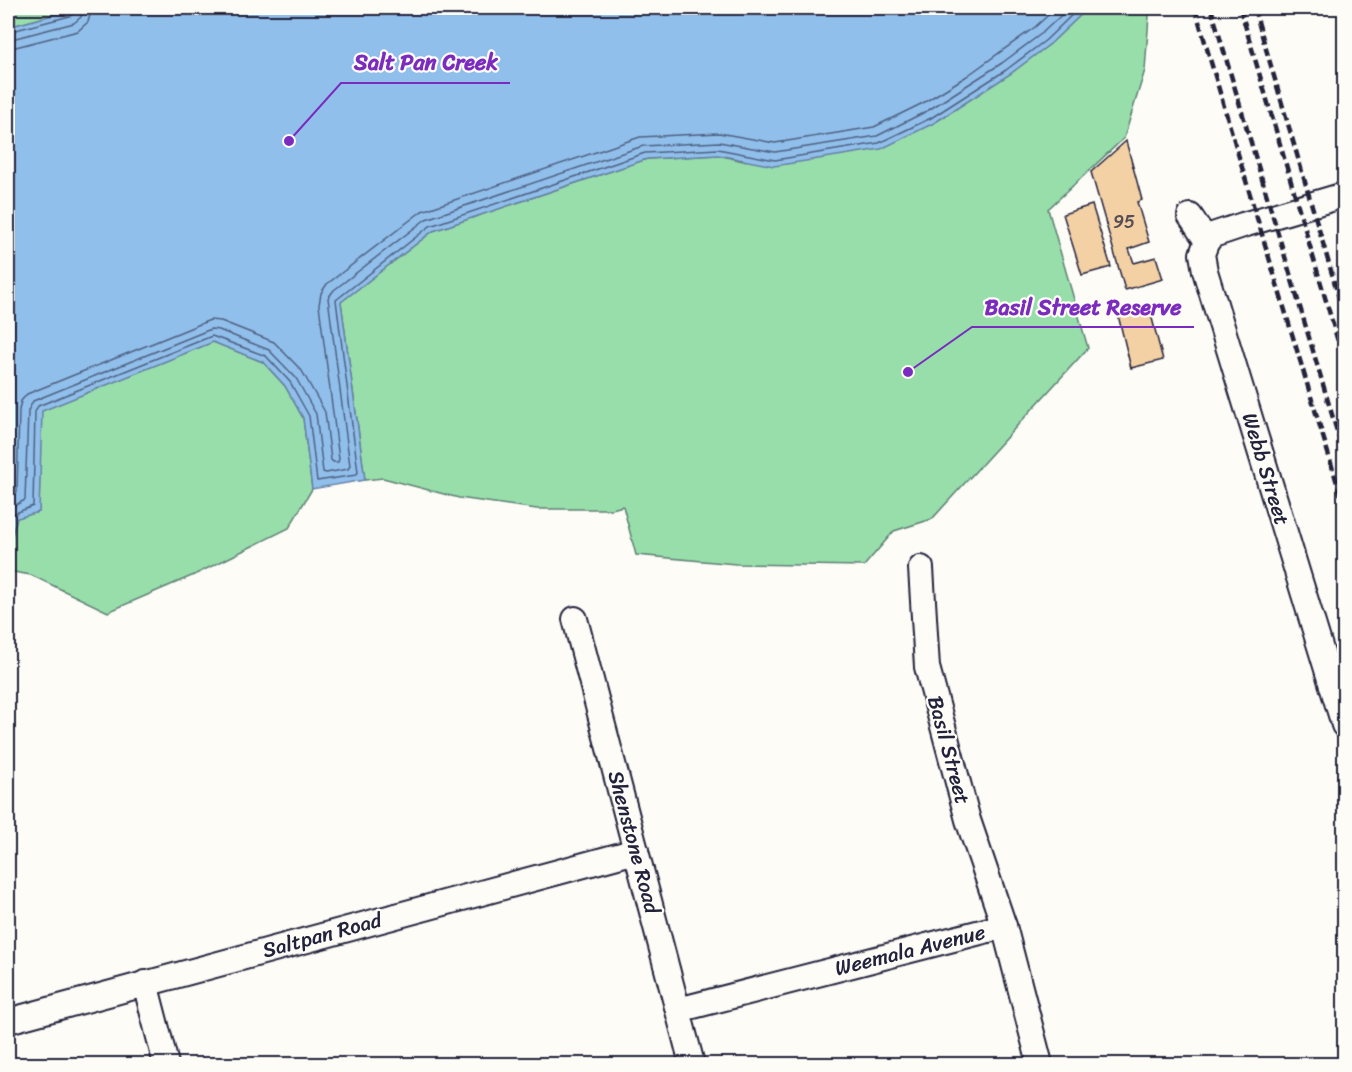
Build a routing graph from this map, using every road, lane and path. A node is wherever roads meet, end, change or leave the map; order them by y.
1 (1344, 195) edge
2 (1190, 216) dead end
3 (1207, 241) junction
4 (921, 568) dead end
5 (575, 619) dead end
6 (1344, 725) edge
7 (636, 851) junction
8 (1004, 926) junction
9 (145, 983) junction
10 (678, 1010) junction
11 (8, 1021) edge
12 (166, 1065) edge
13 (692, 1065) edge
14 (1040, 1065) edge

1 - 3 street
2 - 3 street
3 - 6 street, Webb Street
4 - 8 street, Basil Street
5 - 7 street, Shenstone Road
7 - 9 street, Saltpan Road
7 - 10 street, Shenstone Road
8 - 10 street, Weemala Avenue
8 - 14 street, Weemala Avenue
9 - 11 street, Saltpan Road
9 - 12 street
10 - 13 street, Shenstone Road

